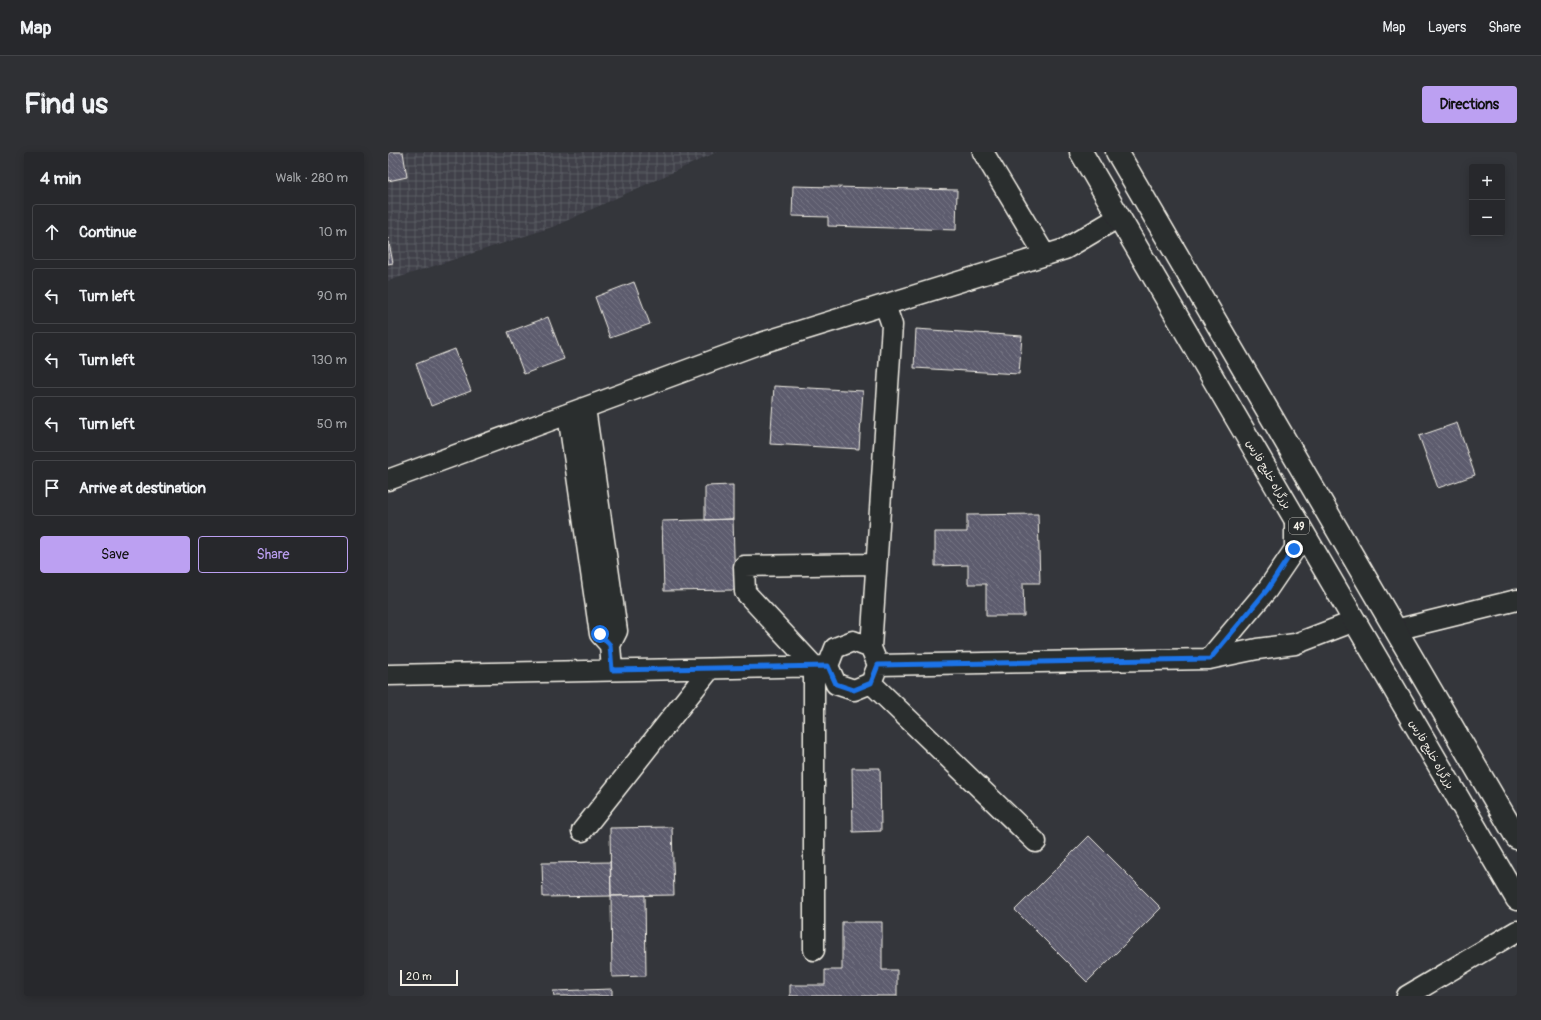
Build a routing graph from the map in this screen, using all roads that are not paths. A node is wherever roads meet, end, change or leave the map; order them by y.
1 (983, 152) edge
2 (1081, 152) edge
3 (1117, 152) edge
4 (1119, 217) junction
5 (1045, 255) junction
6 (885, 305) junction
7 (577, 411) junction
8 (388, 480) edge
9 (1294, 518) junction
10 (876, 564) junction
11 (1517, 600) edge
12 (1354, 621) junction
13 (1395, 630) junction
14 (1210, 659) junction
15 (873, 665) junction
16 (821, 666) junction
17 (710, 668) junction
18 (612, 670) junction
19 (388, 674) edge
20 (582, 831) dead end
21 (1517, 838) edge
22 (1036, 842) dead end
23 (1517, 899) edge
24 (1517, 932) edge
25 (814, 950) dead end
26 (1407, 996) edge

1 - 5 lane
2 - 4 highway, بزرگراه خلیج فارس / 49
3 - 13 highway
4 - 5 lane
4 - 9 highway, بزرگراه خلیج فارس / 49
5 - 6 lane
6 - 7 lane
6 - 10 lane
7 - 8 lane
7 - 18 lane
9 - 12 highway, بزرگراه خلیج فارس / 49
9 - 14 lane
10 - 15 lane
10 - 16 lane
11 - 13 lane
12 - 14 lane
12 - 23 highway, بزرگراه خلیج فارس / 49
13 - 21 highway
14 - 15 lane
15 - 16 lane
15 - 16 lane
15 - 22 lane
16 - 17 lane
16 - 25 lane
17 - 18 lane
17 - 20 lane
18 - 19 lane
24 - 26 lane

